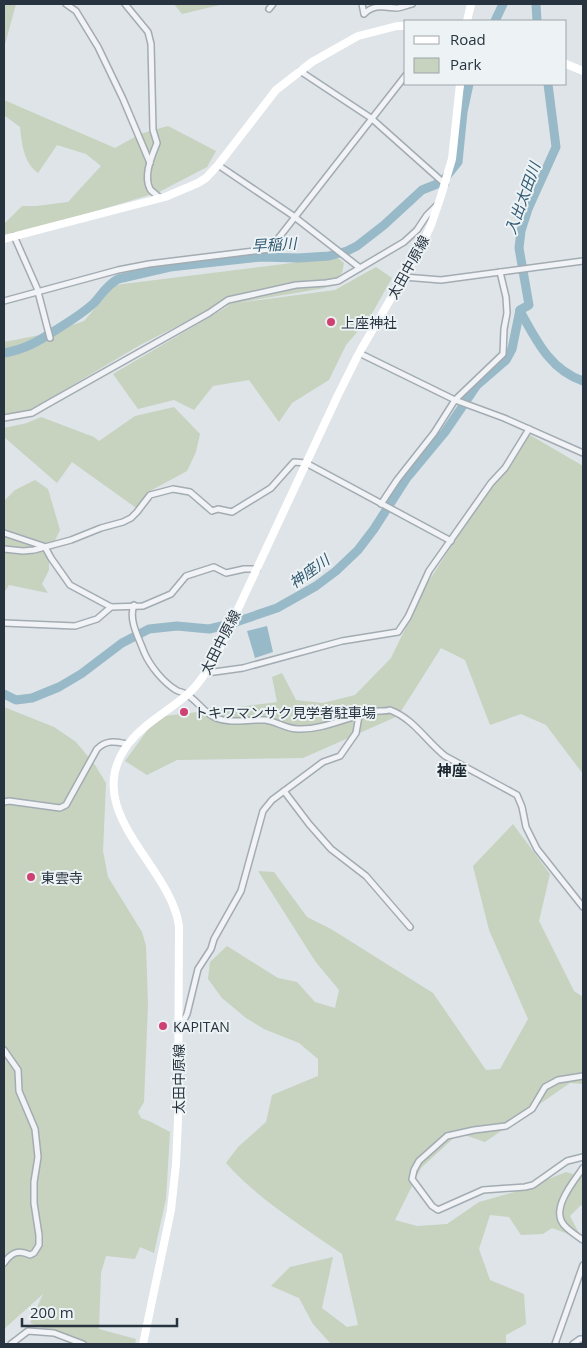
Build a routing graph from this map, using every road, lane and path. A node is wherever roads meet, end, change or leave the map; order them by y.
1 (66, 4) edge
2 (125, 4) edge
3 (273, 4) edge
4 (362, 4) edge
5 (412, 4) edge
6 (471, 4) edge
7 (269, 9) dead end
8 (467, 20) edge
9 (404, 26) edge
10 (567, 64) edge
11 (300, 71) junction
12 (583, 71) edge
13 (404, 77) edge
14 (460, 85) edge
15 (371, 118) junction
16 (150, 164) junction
17 (218, 165) junction
18 (446, 184) junction
19 (159, 198) junction
20 (438, 204) junction
21 (294, 217) junction
22 (14, 236) junction
23 (4, 239) edge
24 (583, 262) edge
25 (360, 268) junction
26 (500, 272) junction
27 (404, 277) junction
28 (37, 292) junction
29 (4, 301) edge
30 (50, 338) dead end
31 (359, 353) junction
32 (455, 400) junction
33 (4, 418) edge
34 (530, 430) junction
35 (583, 453) edge
36 (306, 463) junction
37 (381, 504) junction
38 (4, 533) edge
39 (451, 541) junction
40 (45, 547) junction
41 (4, 549) edge
42 (256, 569) junction
43 (134, 606) junction
44 (111, 607) junction
45 (4, 623) edge
46 (207, 672) junction
47 (188, 695) junction
48 (358, 716) junction
49 (128, 744) junction
50 (284, 791) junction
51 (4, 802) edge
52 (583, 906) edge
53 (410, 927) dead end
54 (179, 1031) junction
55 (4, 1050) edge
56 (583, 1076) edge
57 (583, 1157) edge
58 (583, 1168) edge
59 (583, 1240) edge
60 (4, 1263) edge
61 (583, 1265) edge
62 (583, 1339) edge
63 (11, 1344) edge
64 (84, 1344) edge
65 (143, 1344) edge
66 (556, 1344) edge
67 (573, 1344) edge

1 - 16 street
2 - 16 street
3 - 7 street
4 - 5 street
6 - 8 main road
9 - 11 main road
10 - 12 main road
11 - 15 street
11 - 17 main road
13 - 15 street
14 - 18 main road, 太田中原線
15 - 18 street
15 - 21 street
16 - 19 street
17 - 19 main road
17 - 21 street
18 - 20 main road, 太田中原線
19 - 22 main road
20 - 25 street
20 - 27 main road, 太田中原線
21 - 25 street
21 - 28 street
22 - 23 main road
22 - 28 street
24 - 26 street
25 - 33 street
26 - 27 street
26 - 32 street
27 - 31 main road, 太田中原線
28 - 29 street
28 - 30 street
31 - 32 street
31 - 36 main road, 太田中原線
32 - 34 street
32 - 37 street
34 - 35 street
34 - 39 street
36 - 37 street
36 - 40 street
36 - 42 main road, 太田中原線
37 - 39 street
38 - 40 street
39 - 46 street
40 - 41 street
40 - 44 street
42 - 43 street
42 - 46 main road, 太田中原線
43 - 44 street
43 - 47 street
44 - 45 street
46 - 47 main road, 太田中原線
47 - 48 street
47 - 49 main road, 太田中原線
48 - 50 street
48 - 52 street
49 - 51 street
49 - 54 main road, 太田中原線
50 - 53 street
50 - 54 street
54 - 65 main road, 太田中原線
55 - 60 street
56 - 57 street
58 - 59 street
61 - 66 street
62 - 67 street
63 - 64 street

